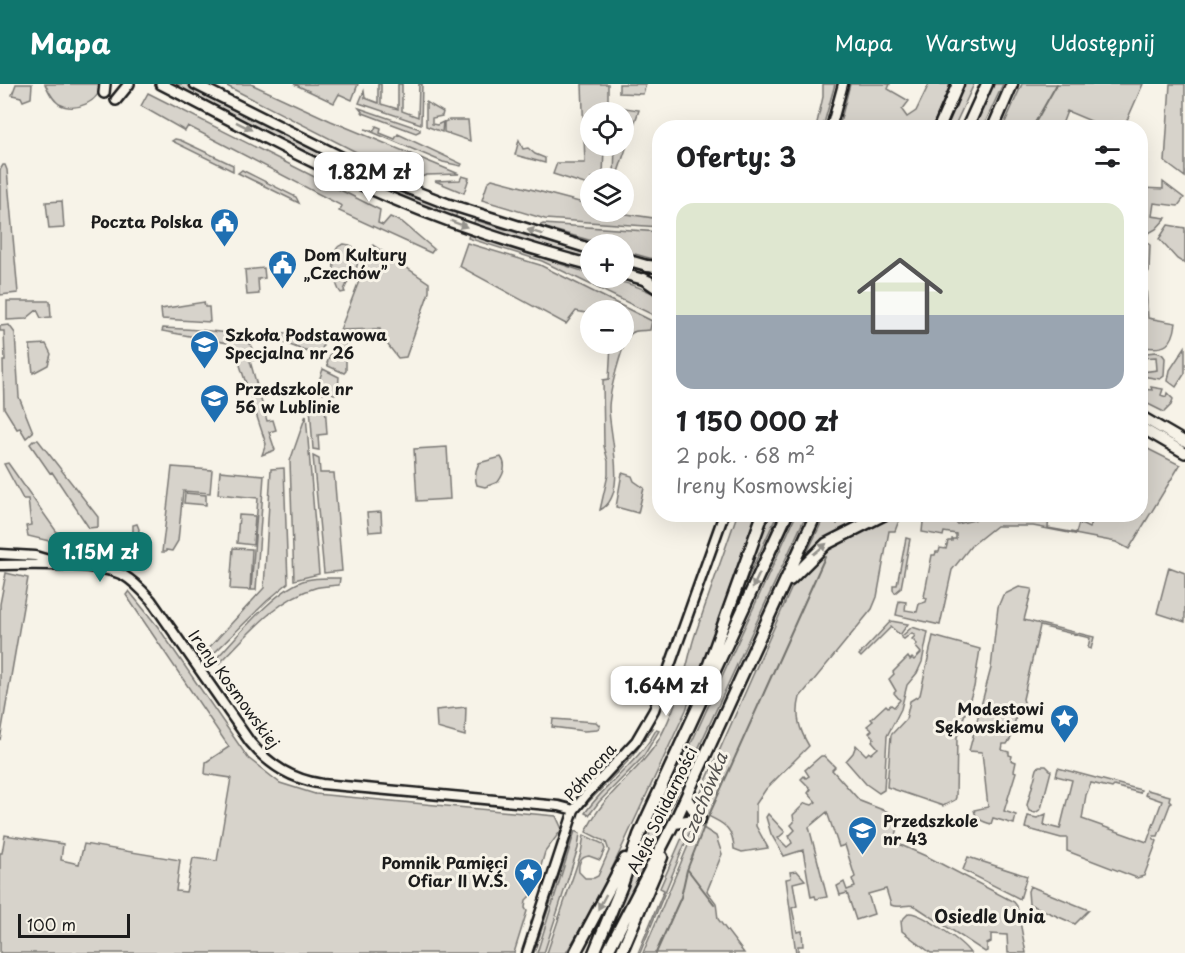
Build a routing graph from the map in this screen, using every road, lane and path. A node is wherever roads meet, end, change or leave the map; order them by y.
1 (129, 84) edge
2 (161, 84) edge
3 (195, 84) edge
4 (843, 84) edge
5 (958, 84) edge
6 (987, 84) edge
7 (1012, 84) edge
8 (116, 100) dead end
9 (833, 120) edge
10 (942, 120) edge
11 (971, 120) edge
12 (996, 120) edge
13 (580, 246) edge
14 (580, 262) edge
15 (634, 262) edge
16 (647, 266) joint
17 (652, 267) edge
18 (634, 276) edge
19 (644, 279) junction
20 (652, 282) edge
21 (652, 284) edge
22 (1148, 420) edge
23 (1148, 431) edge
24 (1185, 442) edge
25 (1185, 453) edge
26 (721, 522) edge
27 (759, 522) edge
28 (783, 522) edge
29 (812, 522) edge
30 (869, 522) edge
31 (0, 554) edge
32 (0, 565) edge
33 (71, 566) junction
34 (780, 592) junction
35 (679, 748) junction
36 (686, 798) junction
37 (574, 810) junction
38 (676, 820) junction
39 (639, 835) junction
40 (527, 953) edge
41 (575, 953) edge
42 (594, 953) edge
43 (607, 953) edge
44 (621, 953) edge

1 - 8 main road
2 -> 14 main road
13 -> 3 main road
4 - 9 street
5 - 10 main road
6 - 11 main road
7 - 12 main road
15 - 16 main road
16 - 17 main road
18 - 19 main road
19 - 20 main road
19 - 21 main road
22 - 24 main road
23 - 25 main road
26 - 37 street, Północna
27 - 35 main road
28 -> 35 main road, Aleja Solidarności
29 - 34 main road, Aleja Solidarności
34 -> 30 main road
31 - 33 street, Ireny Kosmowskiej
32 - 33 street, Ireny Kosmowskiej
33 - 37 street, Ireny Kosmowskiej
34 - 36 main road, Aleja Solidarności
35 - 39 main road, Aleja Solidarności
36 - 38 main road, Aleja Solidarności
36 - 38 main road
37 - 40 street, Północna
38 - 43 main road, Aleja Solidarności
38 - 44 main road
39 -> 41 main road
39 - 42 main road, Aleja Solidarności

